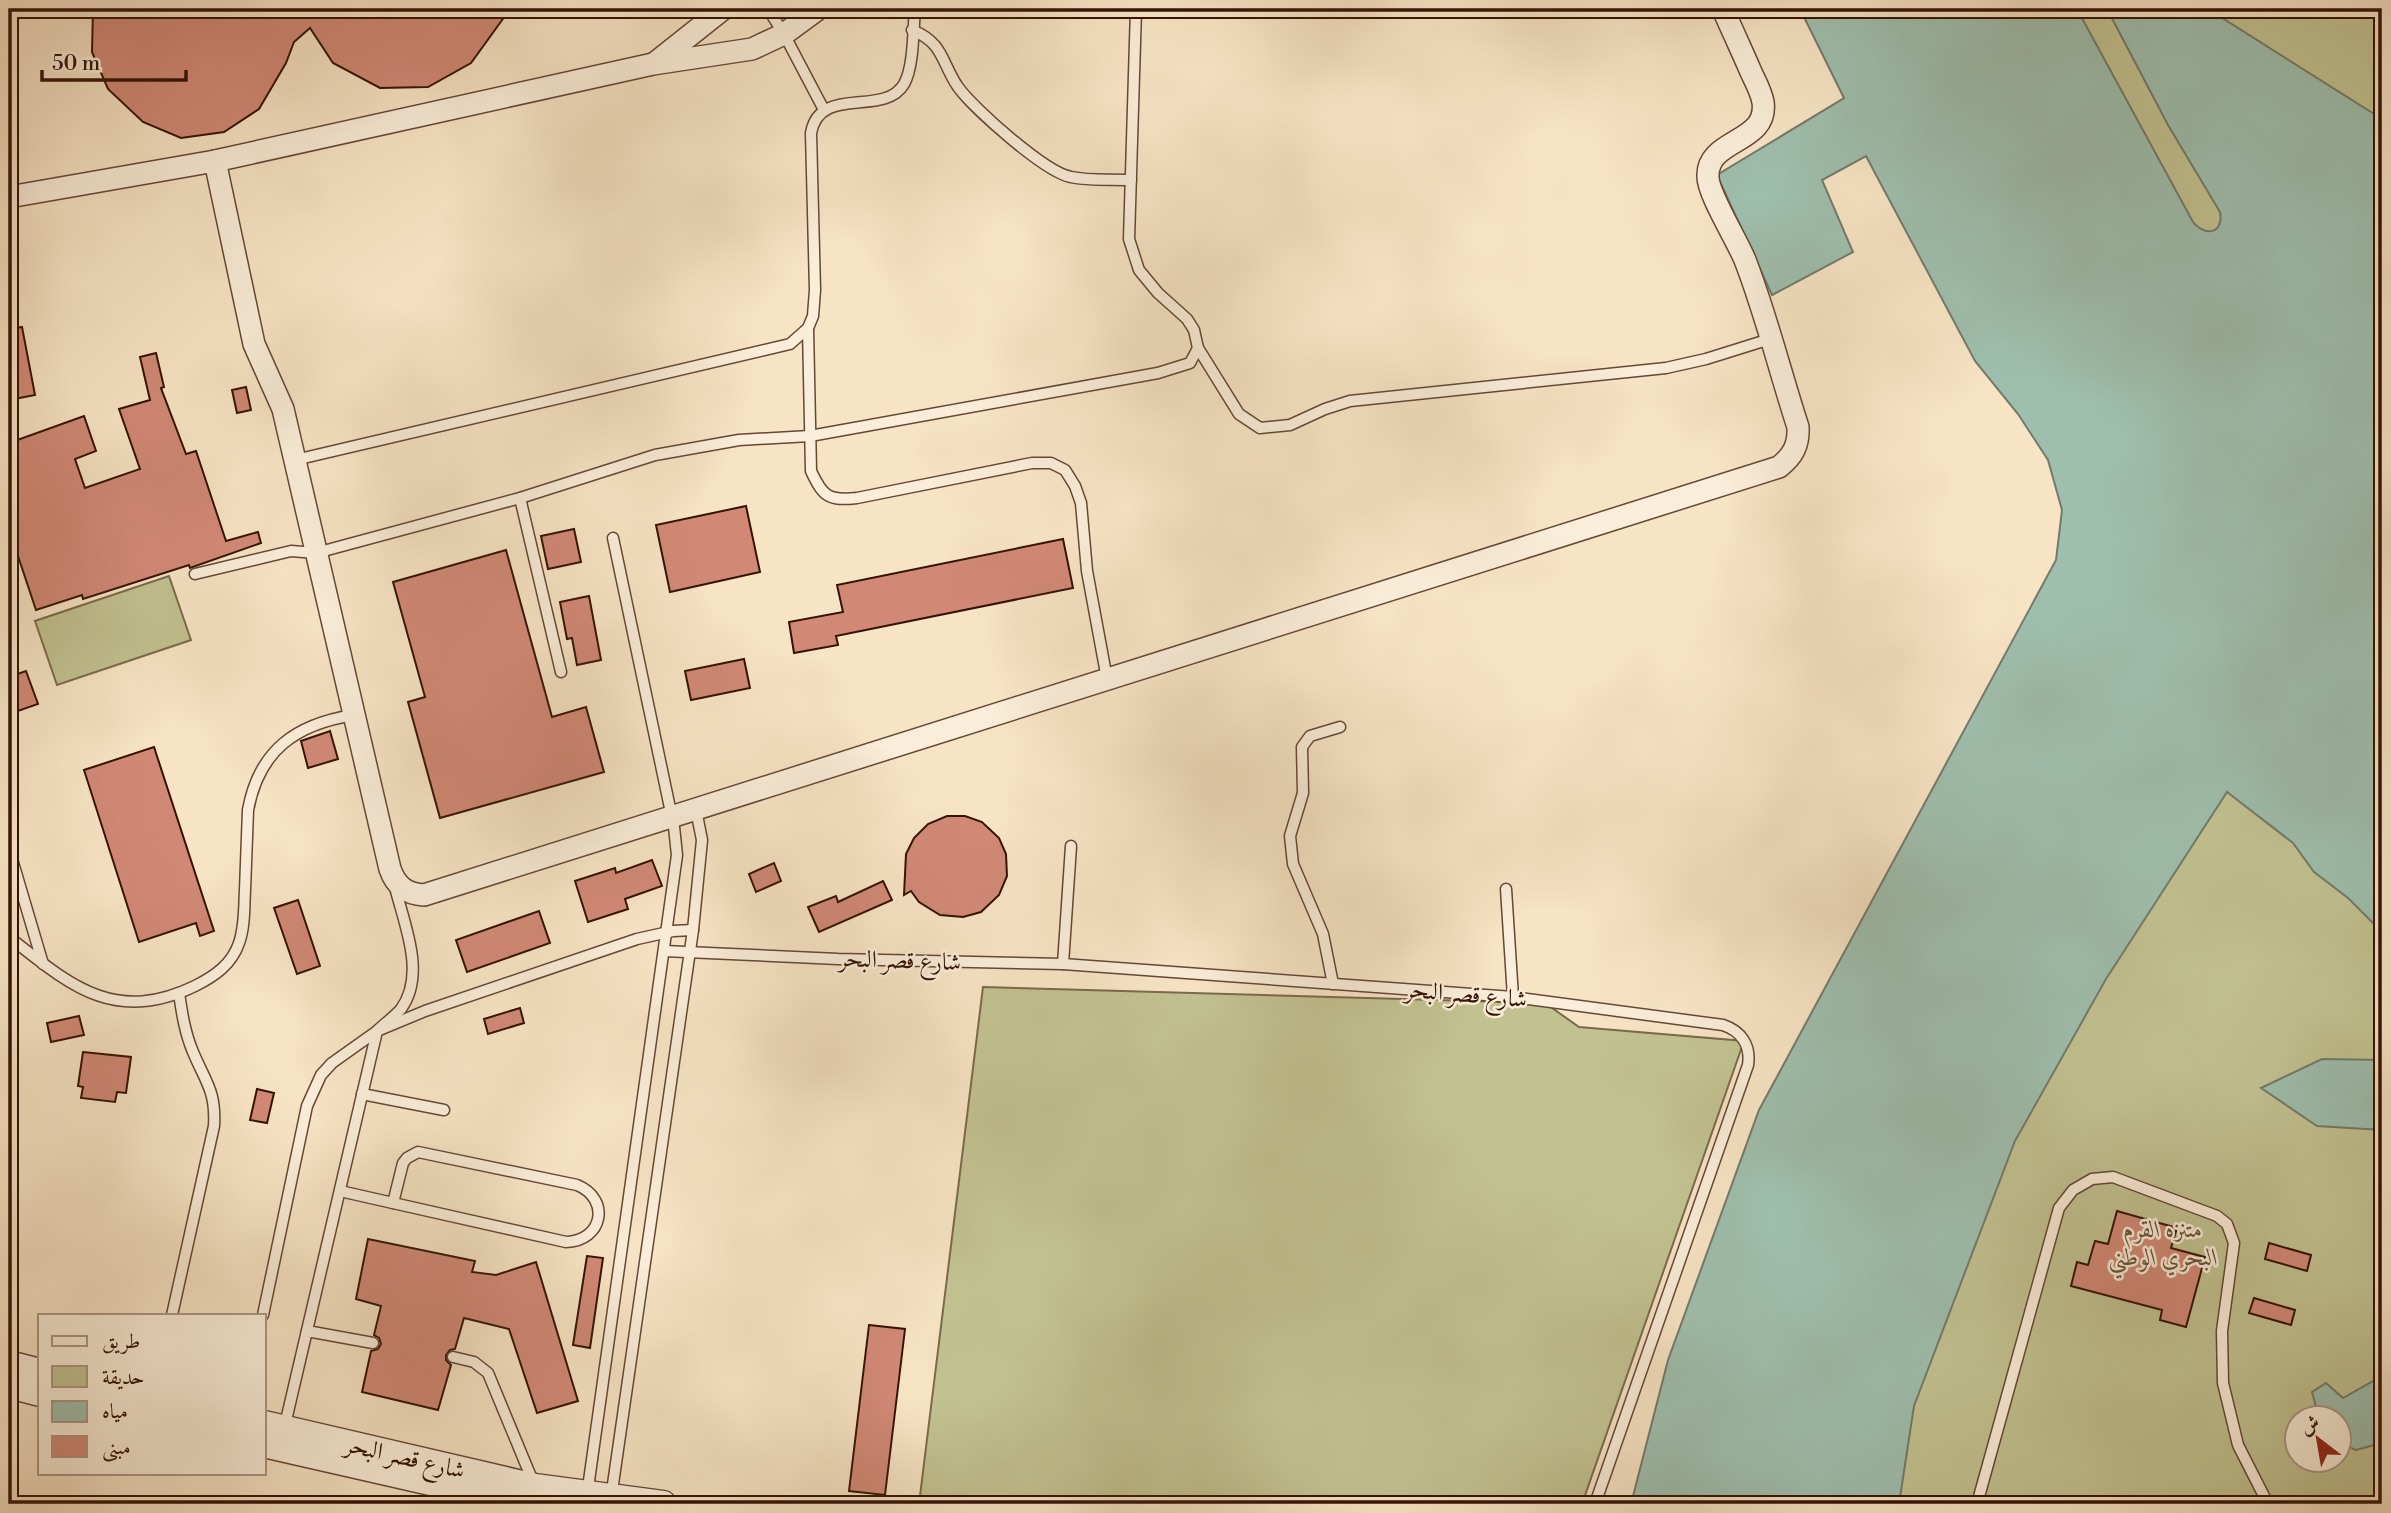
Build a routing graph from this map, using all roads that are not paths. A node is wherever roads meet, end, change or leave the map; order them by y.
1 (723, 9) edge
2 (768, 9) edge
3 (818, 9) edge
4 (915, 9) edge
5 (1136, 9) edge
6 (1723, 9) edge
7 (912, 30) junction
8 (784, 34) junction
9 (653, 64) junction
10 (824, 110) junction
11 (215, 161) junction
12 (1131, 180) junction
13 (9, 197) edge
14 (808, 328) junction
15 (1770, 339) junction
16 (1198, 348) junction
17 (810, 436) junction
18 (295, 460) junction
19 (520, 498) junction
20 (613, 538) dead end
21 (316, 553) junction
22 (195, 575) dead end
23 (561, 672) dead end
24 (1107, 679) junction
25 (354, 715) junction
26 (1340, 727) dead end
27 (696, 810) junction
28 (672, 818) junction
29 (1071, 846) dead end
30 (9, 849) edge
31 (393, 878) junction
32 (1506, 889) dead end
33 (693, 930) junction
34 (664, 933) junction
35 (9, 937) edge
36 (664, 951) junction
37 (690, 951) junction
38 (43, 964) junction
39 (1063, 964) junction
40 (1333, 984) junction
41 (179, 993) junction
42 (1513, 997) junction
43 (377, 1031) junction
44 (362, 1094) junction
45 (444, 1110) dead end
46 (340, 1191) junction
47 (393, 1203) junction
48 (615, 1311) junction
49 (172, 1314) edge
50 (263, 1314) edge
51 (637, 1314) junction
52 (307, 1331) junction
53 (373, 1343) dead end
54 (453, 1357) dead end
55 (9, 1364) edge
56 (38, 1371) edge
57 (9, 1385) edge
58 (38, 1392) edge
59 (271, 1433) edge
60 (531, 1495) edge
61 (599, 1500) edge
62 (663, 1504) edge
63 (1595, 1504) edge
64 (1977, 1504) edge
65 (2268, 1504) edge

1 - 9 street
2 - 8 lane
3 - 8 street
4 - 7 lane
5 - 12 lane
6 - 15 street
7 - 10 lane
7 - 12 lane
8 - 9 street
8 - 10 lane
9 - 11 street
10 - 14 lane
11 - 13 street
11 - 18 street
12 - 16 lane
14 - 17 lane
14 - 18 lane
15 - 16 lane
15 - 24 street
16 - 17 lane
17 - 19 lane
17 - 24 lane
18 - 21 street
19 - 21 lane
19 - 23 lane
20 - 28 lane
21 - 22 lane
21 - 25 street
24 - 27 street
25 - 31 street
25 - 41 lane
26 - 40 lane
27 - 28 street
27 - 33 lane
28 - 31 street
28 - 34 lane
29 - 39 lane
30 - 38 lane
31 - 43 lane
32 - 42 lane
33 - 34 lane
33 - 37 lane
34 - 36 lane
34 - 43 lane
35 - 38 lane
36 - 37 lane, شارع قصر البحر
36 - 48 lane
37 - 39 lane, شارع قصر البحر
37 - 51 lane
38 - 41 lane
39 - 40 lane, شارع قصر البحر
40 - 42 lane, شارع قصر البحر
41 - 49 lane
42 - 63 lane, شارع قصر البحر
43 - 44 lane
43 - 50 lane
44 - 45 lane
44 - 46 lane
46 - 47 lane
46 - 52 lane
47 - 47 lane
48 - 51 lane
48 - 61 lane
51 - 61 lane
52 - 53 lane
52 - 59 lane
54 - 60 lane
55 - 56 street
57 - 58 street
59 - 60 street, شارع قصر البحر
60 - 61 street, شارع قصر البحر
61 - 62 street, شارع قصر البحر
64 - 65 lane

